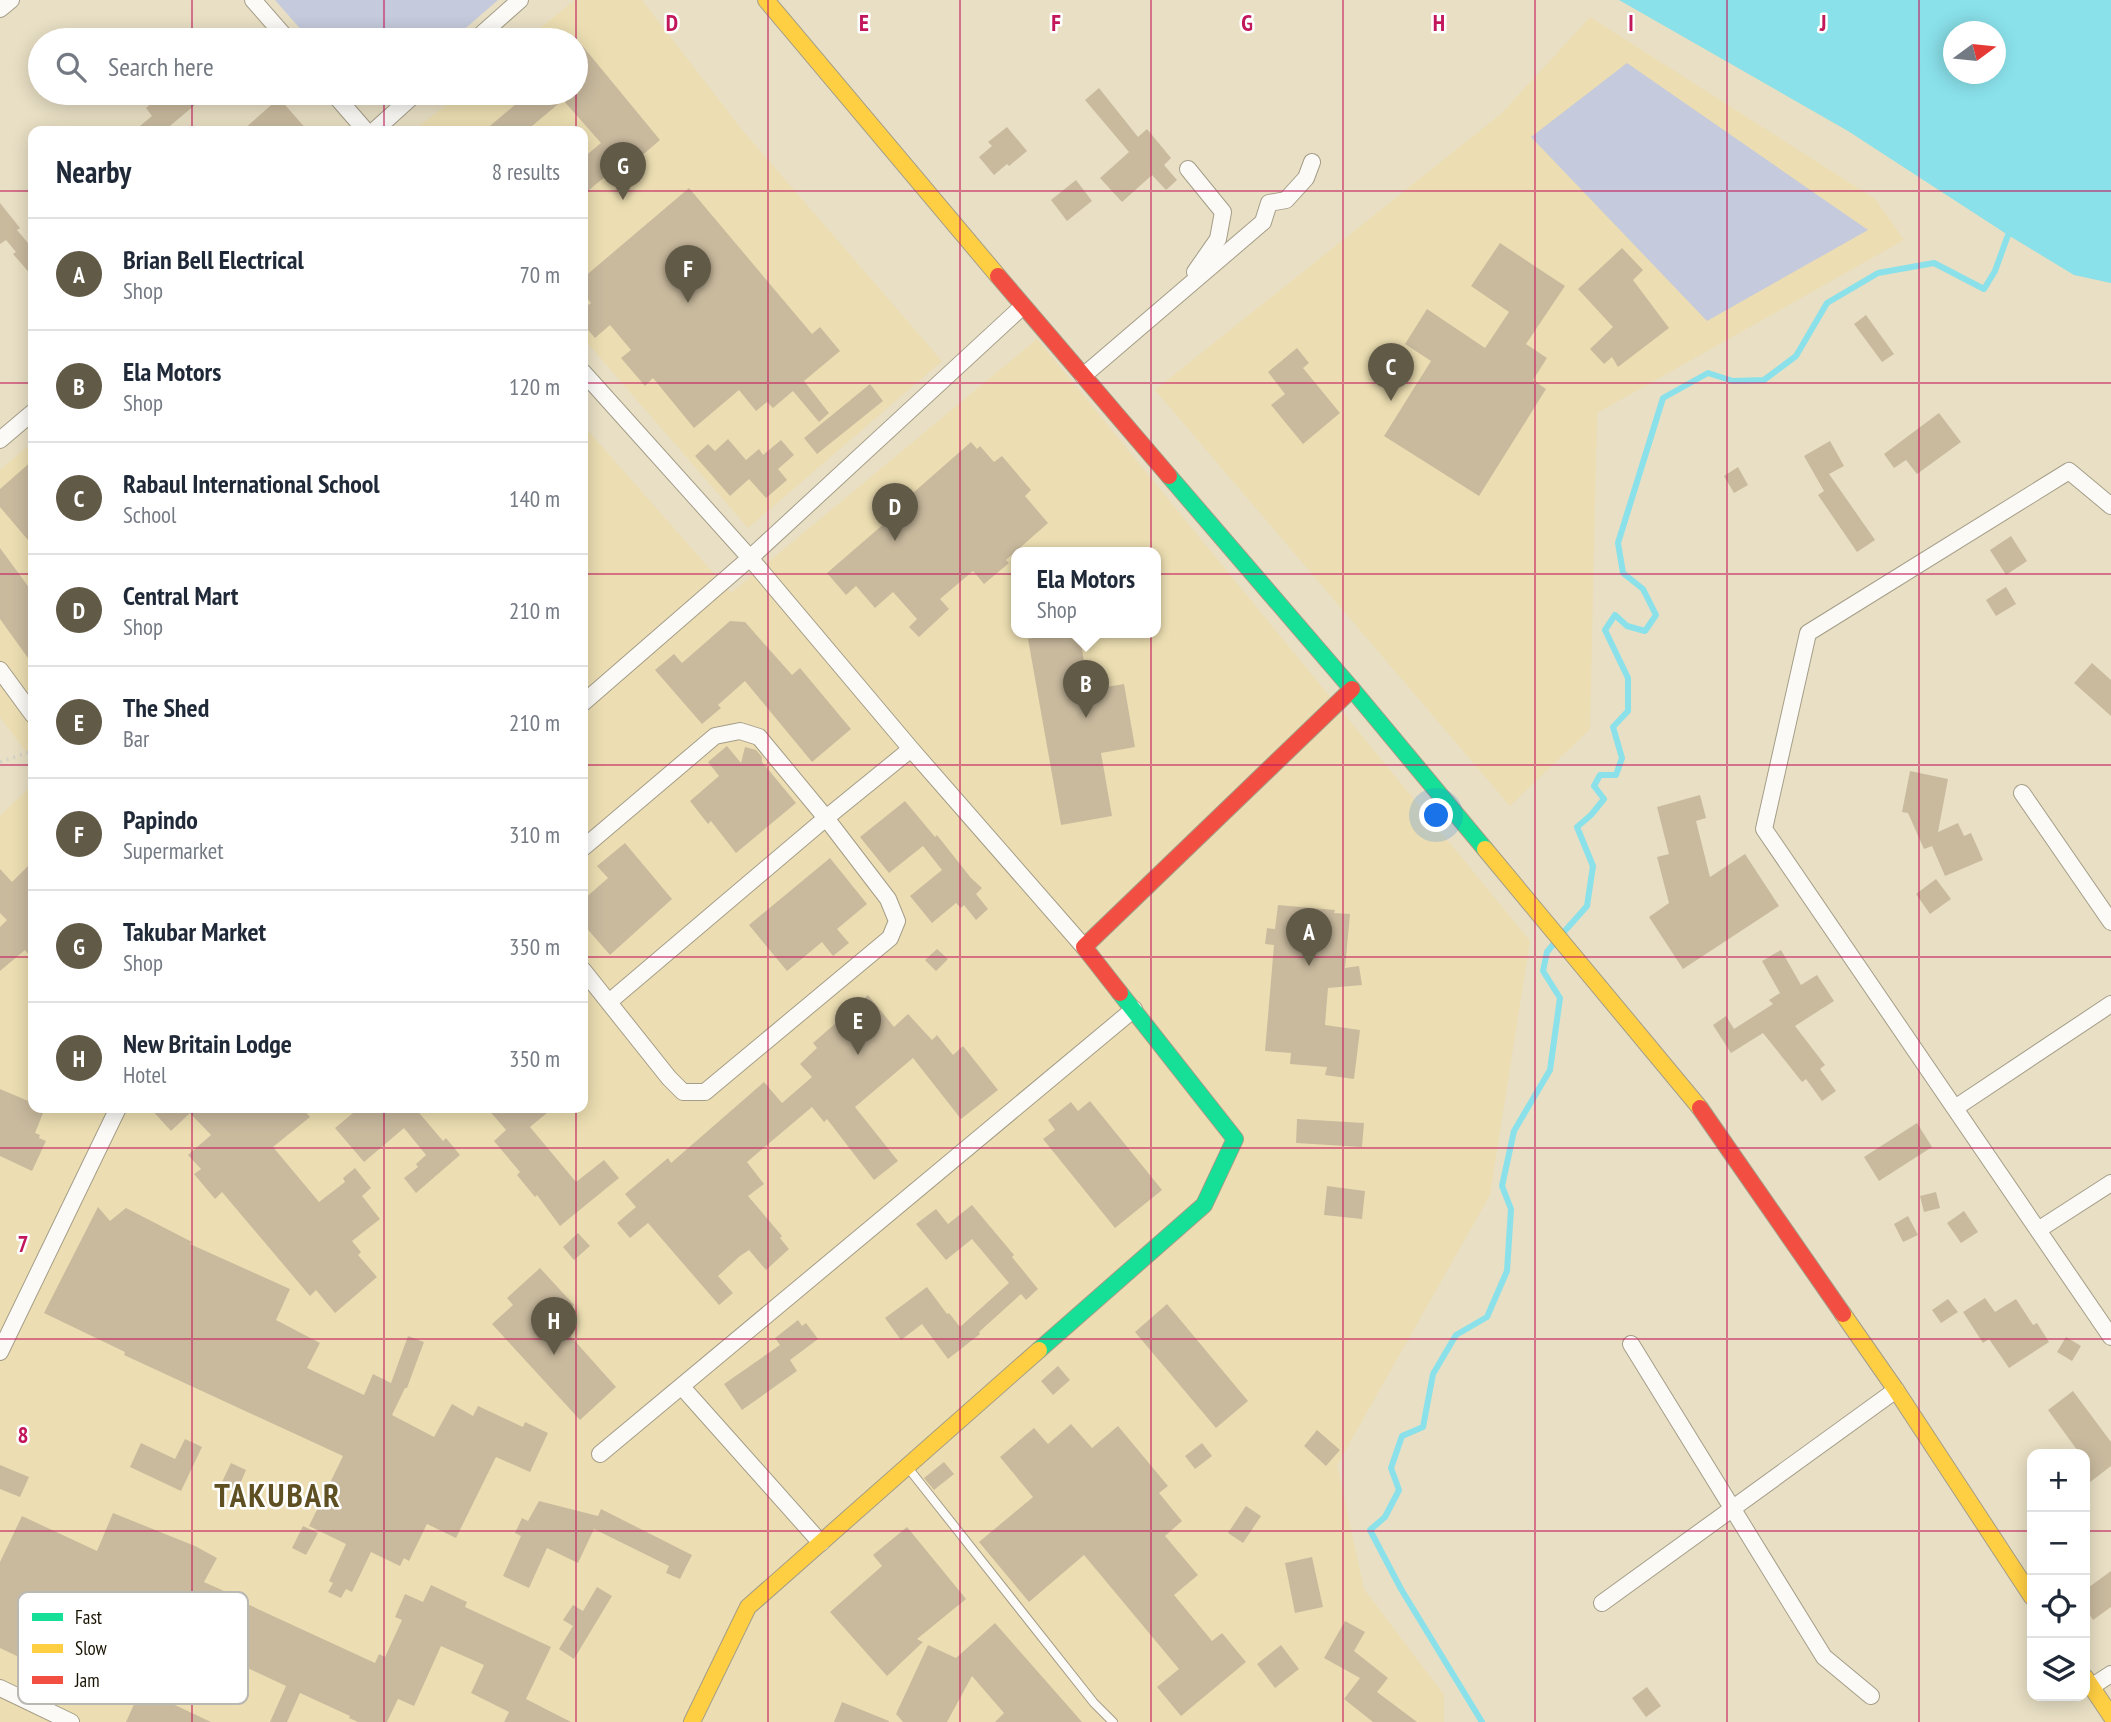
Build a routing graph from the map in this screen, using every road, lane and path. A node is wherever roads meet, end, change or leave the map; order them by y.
1 (11, 0) edge
2 (253, 0) edge
3 (520, 0) edge
4 (766, 0) edge
5 (0, 9) edge
6 (278, 28) edge
7 (488, 28) edge
8 (343, 105) edge
9 (403, 105) edge
10 (362, 126) edge
11 (380, 126) edge
12 (1312, 162) dead end
13 (1188, 169) dead end
14 (1184, 289) junction
15 (1023, 306) junction
16 (1083, 376) junction
17 (588, 378) edge
18 (28, 416) edge
19 (0, 440) edge
20 (2111, 506) edge
21 (750, 558) junction
22 (0, 670) edge
23 (1352, 689) junction
24 (588, 699) edge
25 (28, 708) edge
26 (911, 749) junction
27 (28, 753) edge
28 (0, 762) edge
29 (2022, 793) dead end
30 (826, 818) junction
31 (588, 844) edge
32 (2111, 922) edge
33 (1084, 947) junction
34 (588, 976) edge
35 (609, 1002) junction
36 (2111, 1004) edge
37 (1134, 1009) junction
38 (1955, 1108) junction
39 (116, 1113) edge
40 (2111, 1183) edge
41 (2038, 1230) junction
42 (2111, 1337) edge
43 (1631, 1344) dead end
44 (0, 1352) edge
45 (682, 1387) junction
46 (1896, 1390) junction
47 (600, 1454) dead end
48 (907, 1467) junction
49 (1733, 1509) junction
50 (821, 1543) junction
51 (2027, 1589) edge
52 (1602, 1603) dead end
53 (2111, 1674) edge
54 (2090, 1681) edge
55 (2090, 1685) edge
56 (0, 1688) edge
57 (1871, 1696) dead end
58 (18, 1697) edge
59 (33, 1704) edge
60 (2111, 1716) edge
61 (71, 1722) edge
62 (692, 1722) edge
63 (1113, 1722) edge

1 - 5 street
2 - 6 street
3 - 7 street
4 - 15 main road
8 - 10 street
9 - 11 street
12 - 14 street
13 - 14 street
14 - 16 street
15 - 16 main road
15 - 21 street
16 - 23 main road
17 - 21 street
18 - 19 street
20 - 38 street
21 - 24 street
21 - 26 street
22 - 25 street
23 - 33 main road
23 - 46 main road
26 - 30 street
26 - 33 street
27 - 28 path
29 - 32 street
30 - 31 street
30 - 35 street
30 - 35 street
33 - 37 main road
34 - 35 street
36 - 38 street
37 - 45 street
37 - 48 main road
38 - 41 street
39 - 44 street
40 - 41 street
41 - 42 street
43 - 49 street
45 - 47 street
45 - 50 street
46 - 49 street
46 - 51 main road
48 - 50 main road
48 - 63 lane
49 - 52 street
49 - 57 street
50 - 62 main road
53 - 54 street
55 - 60 main road
56 - 58 street
59 - 61 street

